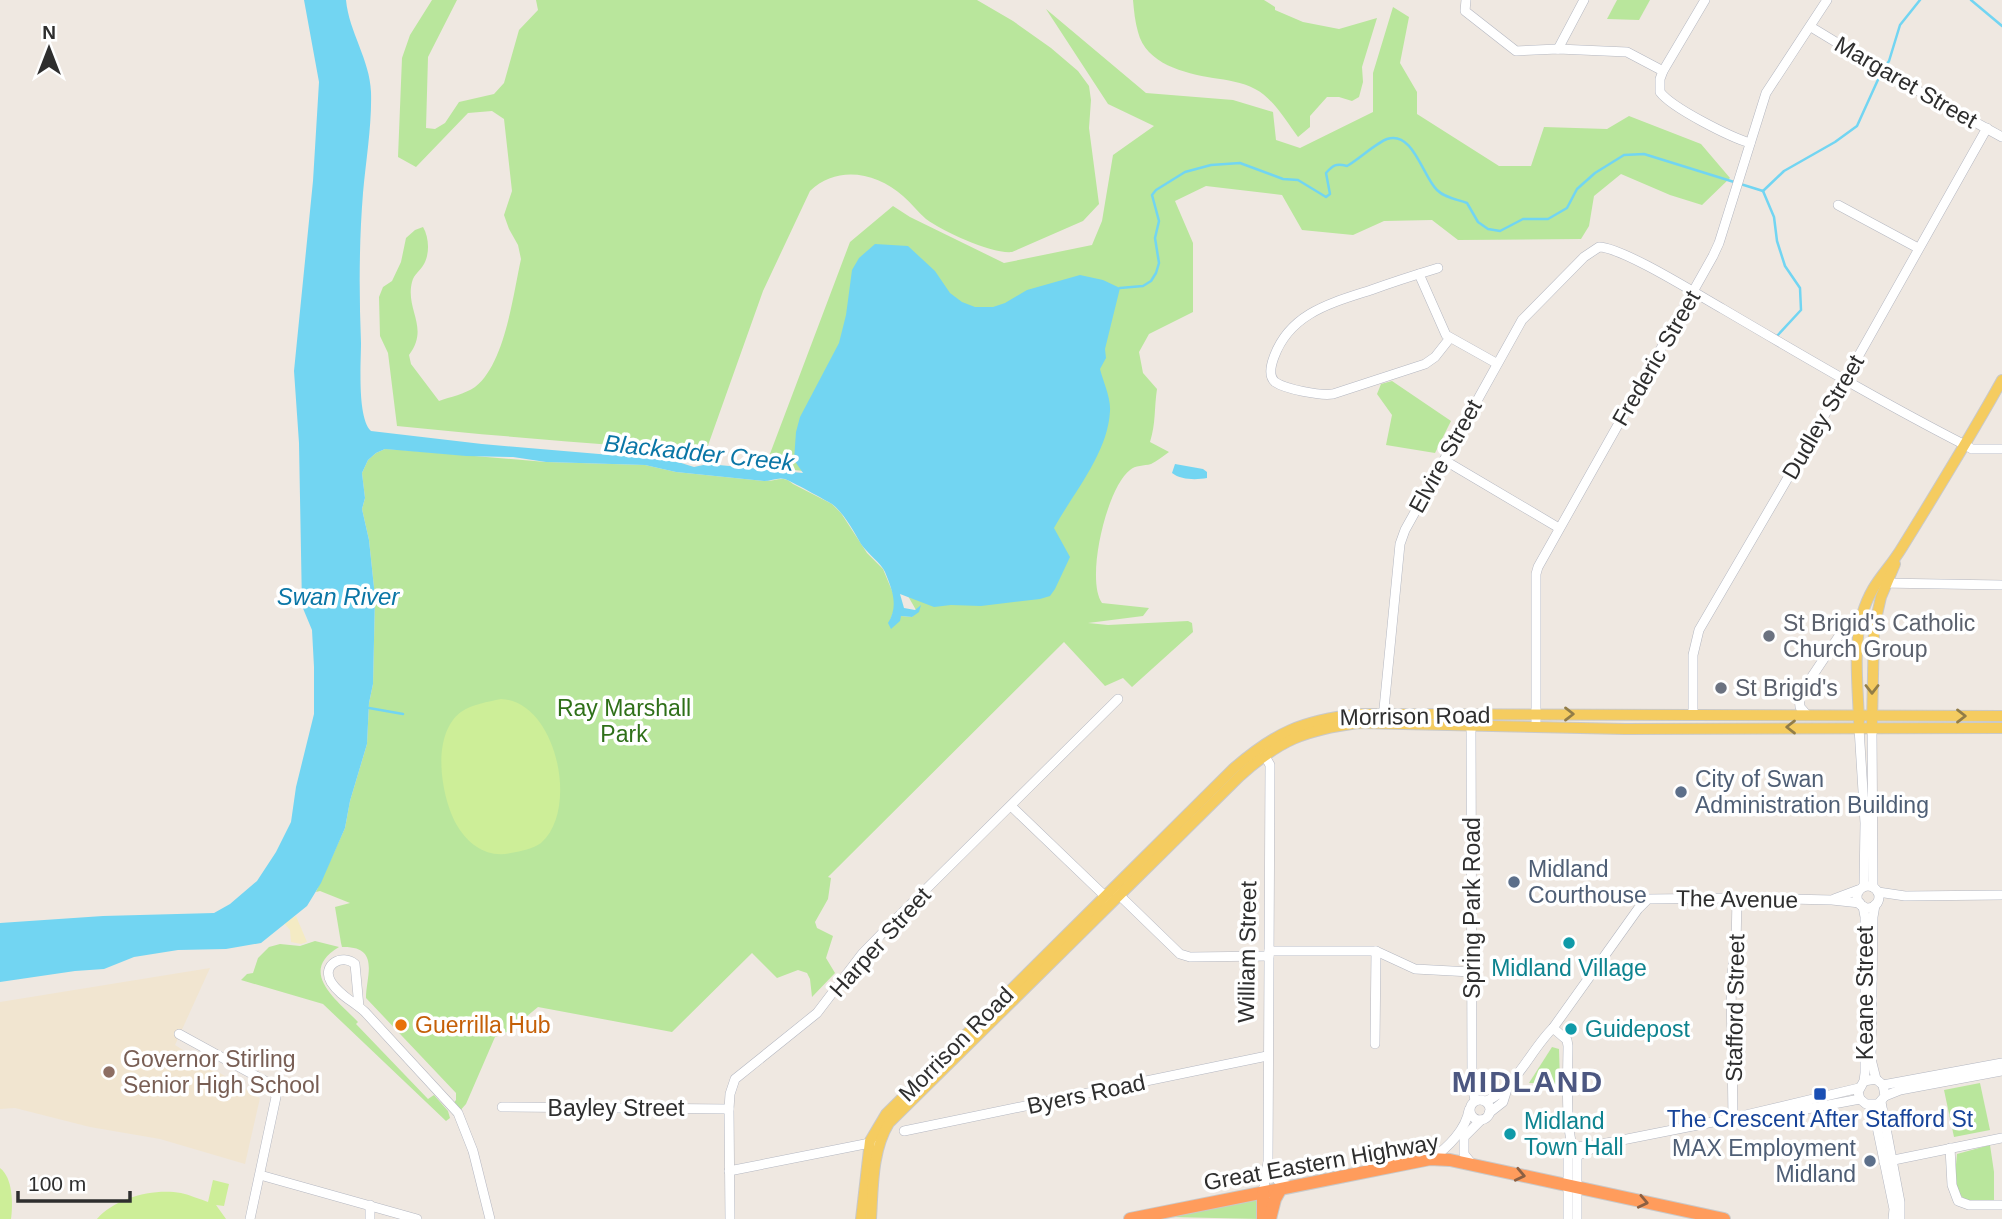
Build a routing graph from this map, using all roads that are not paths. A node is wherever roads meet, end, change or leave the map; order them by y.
1 (1466, 0) edge
2 (1584, 0) edge
3 (1704, 0) edge
4 (1827, 0) edge
5 (1811, 27) junction
6 (1558, 49) junction
7 (1663, 71) junction
8 (1987, 128) junction
9 (2002, 137) edge
10 (1750, 143) junction
11 (1838, 205) dead end
12 (1918, 248) junction
13 (1437, 268) dead end
14 (1419, 274) junction
15 (1693, 292) junction
16 (1450, 338) junction
17 (1496, 363) junction
18 (1845, 380) junction
19 (2002, 380) edge
20 (1965, 445) junction
21 (2002, 449) edge
22 (1444, 460) junction
23 (1559, 528) junction
24 (1881, 583) junction
25 (2002, 585) edge
26 (1860, 627) junction
27 (1874, 628) junction
28 (1118, 699) dead end
29 (1693, 714) junction
30 (1807, 715) junction
31 (1858, 715) junction
32 (1872, 716) junction
33 (2002, 716) edge
34 (1383, 718) junction
35 (1471, 720) junction
36 (1536, 720) junction
37 (1859, 728) junction
38 (1872, 728) junction
39 (2002, 728) edge
40 (1261, 751) junction
41 (1011, 806) junction
42 (1869, 889) junction
43 (2002, 895) edge
44 (1112, 896) junction
45 (1905, 896) junction
46 (1737, 898) junction
47 (1832, 900) junction
48 (1876, 904) junction
49 (1861, 905) junction
50 (1376, 951) junction
51 (1269, 953) junction
52 (1471, 972) junction
53 (359, 1007) junction
54 (1553, 1028) junction
55 (179, 1034) dead end
56 (1375, 1044) dead end
57 (1267, 1056) junction
58 (2002, 1063) edge
59 (2002, 1071) edge
60 (1880, 1082) junction
61 (1508, 1085) junction
62 (1861, 1085) junction
63 (1860, 1099) junction
64 (1883, 1099) junction
65 (1480, 1100) junction
66 (1870, 1105) junction
67 (502, 1107) dead end
68 (729, 1109) junction
69 (1469, 1110) junction
70 (1485, 1117) junction
71 (1733, 1118) junction
72 (904, 1131) dead end
73 (2002, 1138) edge
74 (875, 1142) junction
75 (1950, 1149) junction
76 (1574, 1153) junction
77 (1430, 1159) junction
78 (1268, 1161) junction
79 (1888, 1161) junction
80 (1472, 1164) junction
81 (729, 1171) junction
82 (260, 1175) junction
83 (1572, 1186) junction
84 (1295, 1187) junction
85 (1280, 1190) junction
86 (1263, 1193) junction
87 (370, 1205) junction
88 (2002, 1205) edge
89 (1160, 1217) edge
90 (250, 1219) edge
91 (370, 1219) edge
92 (417, 1219) edge
93 (490, 1219) edge
94 (730, 1219) edge
95 (861, 1219) edge
96 (871, 1219) edge
97 (1130, 1219) edge
98 (1263, 1219) edge
99 (1270, 1219) edge
100 (1568, 1219) edge
101 (1577, 1219) edge
102 (1724, 1219) edge
103 (1894, 1219) edge
104 (1900, 1219) edge

1 - 6 street
2 - 6 street
3 - 7 street
4 - 5 street, Frederic Street
5 - 8 street, Margaret Street
5 - 10 street, Frederic Street
6 - 7 street
7 - 10 street
8 - 9 street, Margaret Street
8 - 12 street, Dudley Street
10 - 15 street, Frederic Street
11 - 12 street
12 - 18 street, Dudley Street
13 - 14 street
14 - 16 street
14 - 16 street
15 - 17 street, Elvire Street
15 - 18 street
15 - 23 street, Frederic Street
16 - 17 street
17 - 22 street, Elvire Street
18 - 20 street
18 - 29 street, Dudley Street
19 - 20 main road
20 - 21 street
20 - 24 main road
22 - 23 street
22 - 34 street, Elvire Street
23 - 36 street, Frederic Street
24 - 25 street
24 - 26 main road
24 - 27 main road
26 - 27 street
26 - 30 street
26 - 31 main road
27 -> 32 main road
28 - 41 street, Harper Street
29 - 30 main road, Morrison Road
36 -> 29 main road, Morrison Road
30 - 31 main road, Morrison Road
31 - 32 main road, Morrison Road
31 - 37 main road
32 -> 33 main road, Morrison Road
32 - 38 main road
34 - 35 main road, Morrison Road
34 - 40 main road, Morrison Road
35 - 36 main road, Morrison Road
35 - 52 street, Spring Park Road
37 -> 36 main road, Morrison Road
37 - 38 main road, Morrison Road
37 - 42 street
38 - 39 main road, Morrison Road
38 - 42 street
40 - 44 main road, Morrison Road
40 - 51 street, William Street
41 - 44 street
41 - 68 street, Harper Street
42 - 45 street
42 - 47 street, The Avenue
42 - 48 street, Keane Street
42 - 49 street, Keane Street
43 - 45 street
44 - 51 street
44 - 74 main road, Morrison Road
45 - 48 street, The Avenue
46 - 47 street, The Avenue
46 - 54 street, The Avenue
46 - 71 street, Stafford Street
47 - 49 street, The Avenue
48 - 49 street, The Avenue
48 - 60 street, Keane Street
49 - 62 street, Keane Street
50 - 51 street
50 - 52 street
50 - 56 street
51 - 57 street, William Street
52 - 65 street, Spring Park Road
53 - 53 street
53 - 93 street
54 - 61 street
54 - 76 street
55 - 82 street
57 - 72 street, Byers Road
57 - 78 street, William Street
58 - 60 street
59 - 64 street
60 - 62 street
60 - 64 street, Keane Street
61 - 65 street
61 - 70 street
62 - 63 street, Keane Street
62 - 71 street
63 - 66 street
63 - 71 street
64 - 66 street
64 - 79 street
65 - 69 street
65 - 70 street, Spring Park Road
66 - 79 street
67 - 68 street, Bayley Street
68 - 81 street, Harper Street
69 - 70 street
69 - 77 street
70 - 80 street
71 - 76 street
73 - 75 street
74 - 81 street
74 - 95 main road, Morrison Road
74 - 96 main road, Morrison Road
75 - 79 street
75 - 88 street
76 - 83 street
77 - 80 highway, Great Eastern Highway
77 - 84 highway, Great Eastern Highway
78 - 84 street
78 - 86 street, William Street
79 - 103 street
79 - 104 street
80 -> 83 highway, Great Eastern Highway
81 - 94 street, Harper Street
82 - 87 street
82 - 90 street
83 - 100 street
83 - 101 street
83 -> 102 highway, Great Eastern Highway
84 - 85 highway, Great Eastern Highway
85 - 86 highway, Great Eastern Highway
85 - 99 highway
86 - 89 highway, Great Eastern Highway
86 - 98 highway, William Street
87 - 91 street
87 - 92 street
89 - 97 highway, Great Eastern Highway

